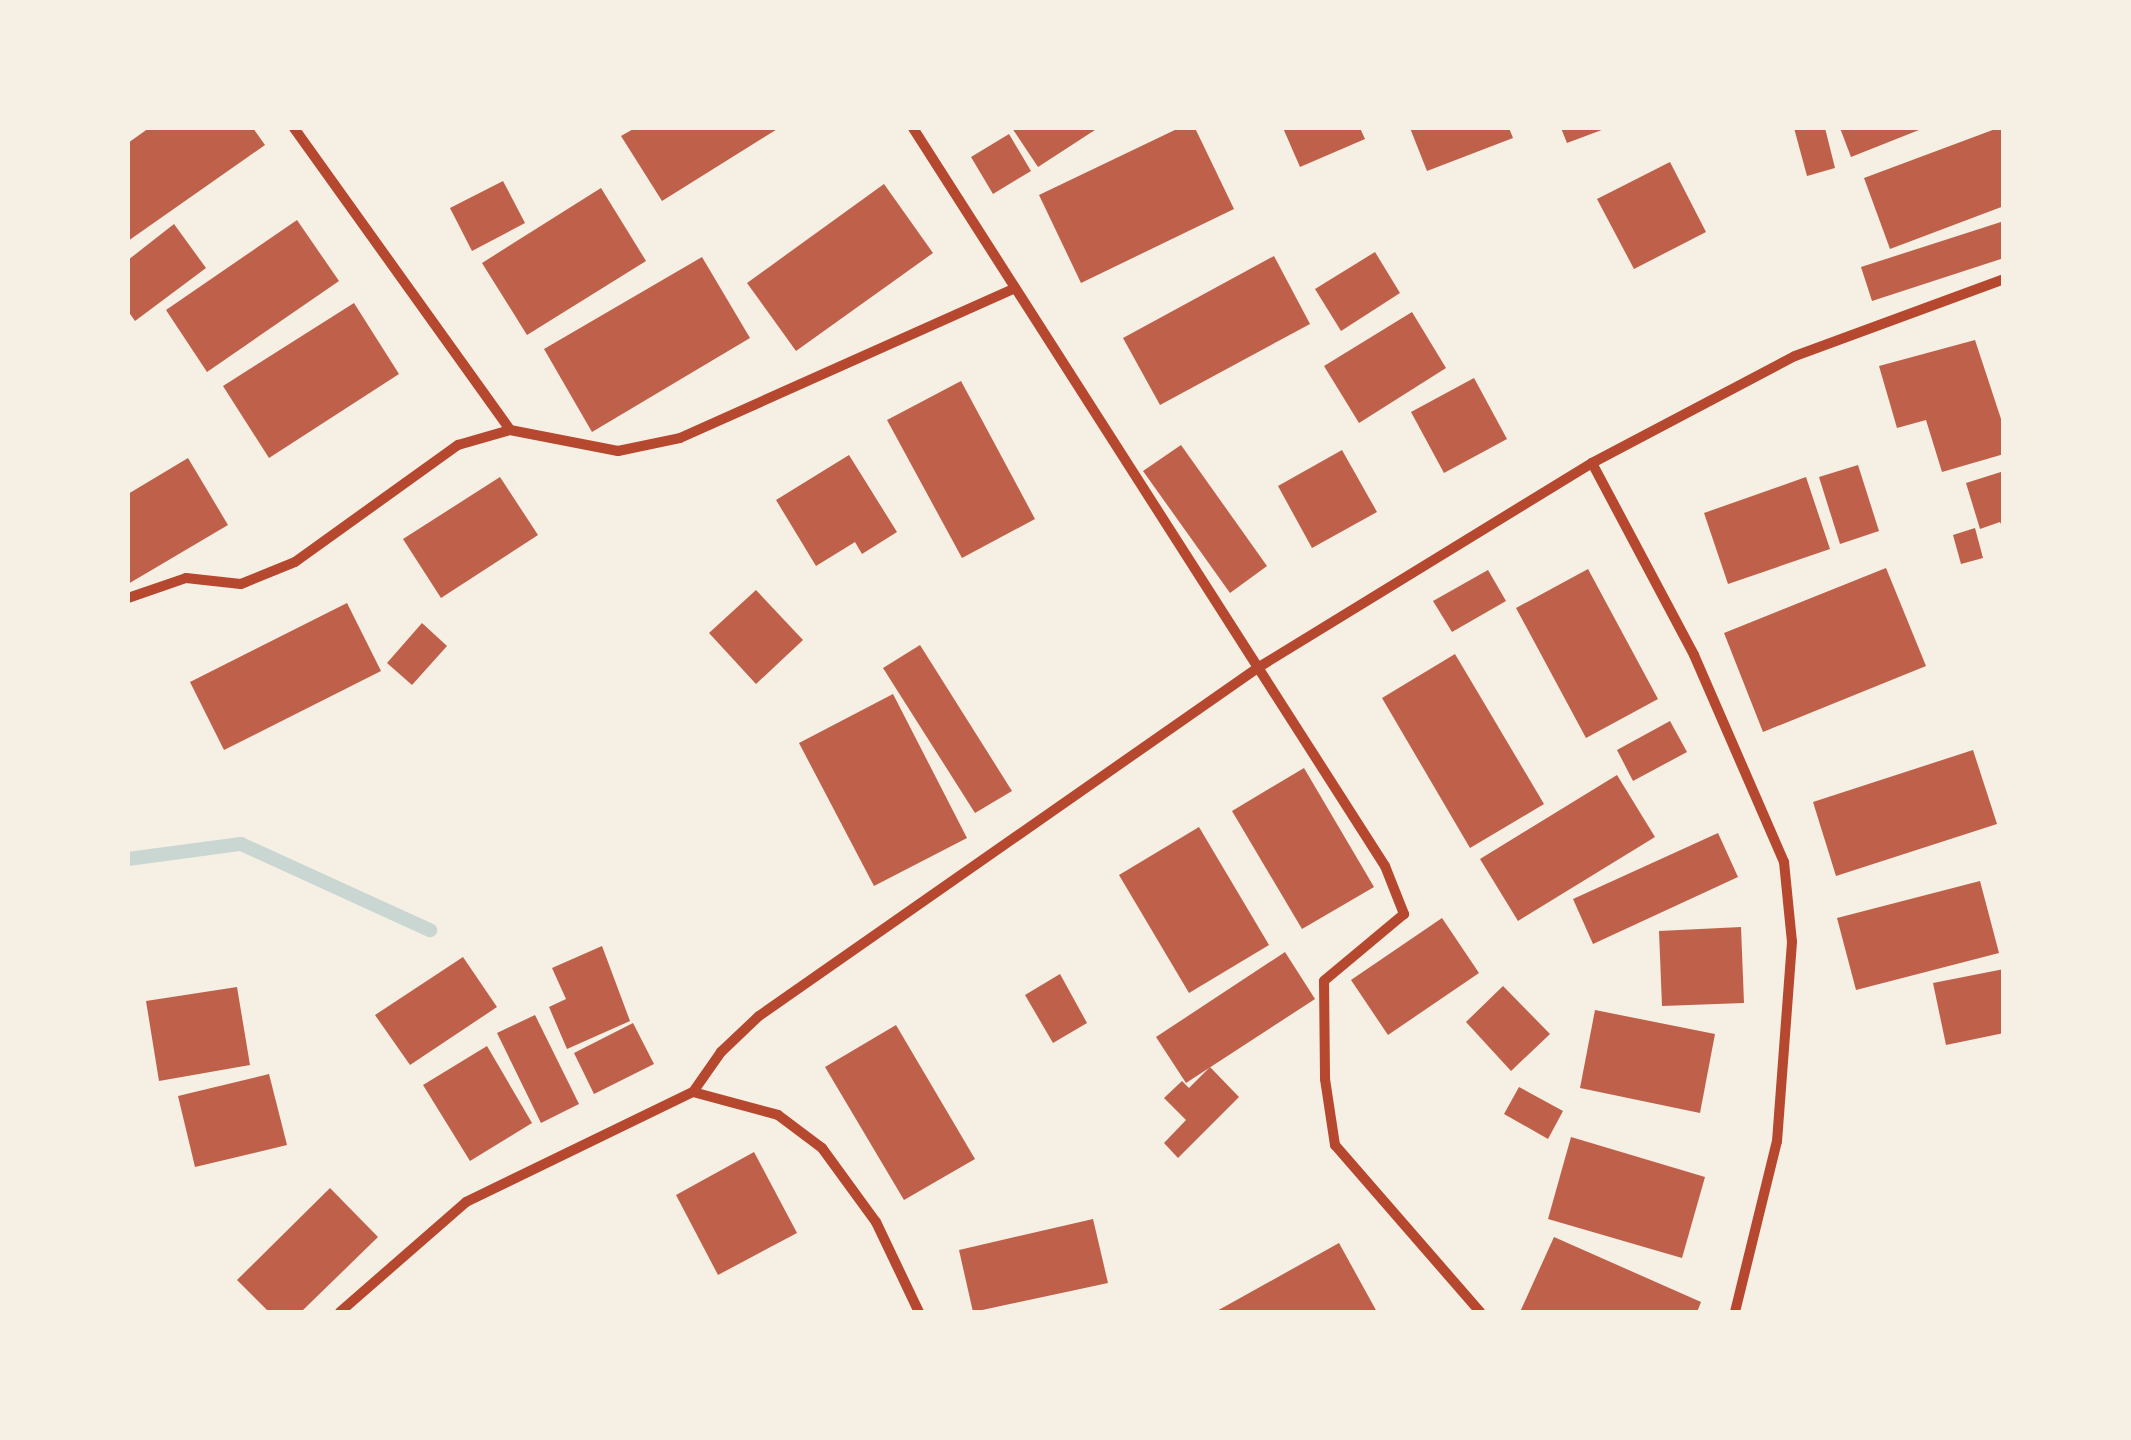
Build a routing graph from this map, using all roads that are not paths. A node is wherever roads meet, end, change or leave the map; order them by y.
1 (294, 128) edge
2 (913, 128) edge
3 (2004, 279) edge
4 (1014, 289) junction
5 (510, 430) junction
6 (1592, 462) junction
7 (128, 598) edge
8 (1259, 667) junction
9 (693, 1092) junction
10 (340, 1312) edge
11 (918, 1312) edge
12 (1480, 1312) edge
13 (1735, 1312) edge

1 - 5 street
2 - 4 street
3 - 6 street
4 - 5 street
4 - 8 street
5 - 7 street
6 - 8 street
6 - 13 street
8 - 9 street
8 - 12 street
9 - 10 street
9 - 11 street

